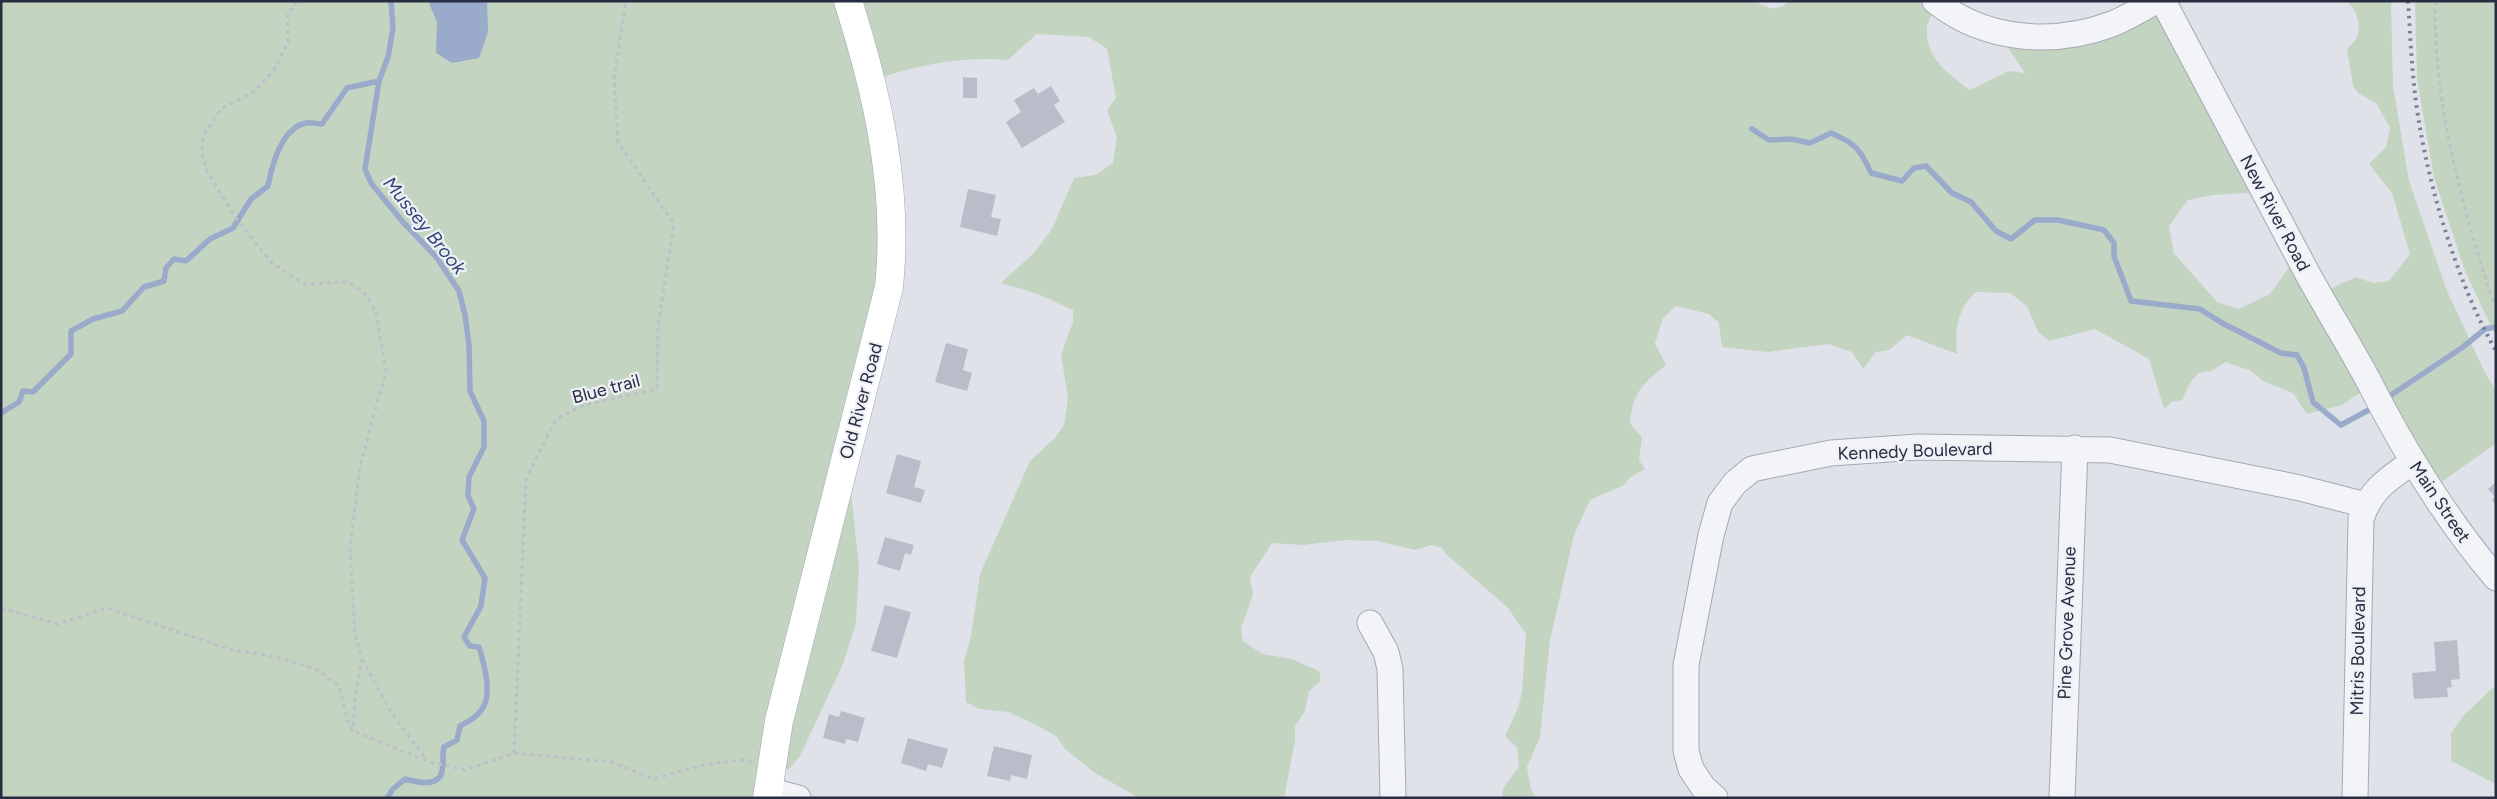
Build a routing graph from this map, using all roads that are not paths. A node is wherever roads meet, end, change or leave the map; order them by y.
1 (848, 1) edge
2 (1934, 1) edge
3 (2156, 1) edge
4 (2163, 1) edge
5 (2390, 423) joint
6 (2075, 448) junction
7 (2412, 462) junction
8 (2366, 505) junction
9 (2496, 578) edge
10 (1370, 623) dead end
11 (769, 785) edge
12 (798, 798) edge
13 (1392, 798) edge
14 (1715, 798) edge
15 (2062, 798) edge
16 (2355, 798) edge

1 - 11 main road, Old River Road
2 - 3 street
4 - 5 street, New River Road
5 - 7 street, Main Street
6 - 8 street, Kennedy Boulevard
6 - 14 street, Kennedy Boulevard
6 - 15 street, Pine Grove Avenue
7 - 8 street
7 - 9 street, Main Street
8 - 16 street, Mitris Boulevard
10 - 13 street
11 - 12 street

